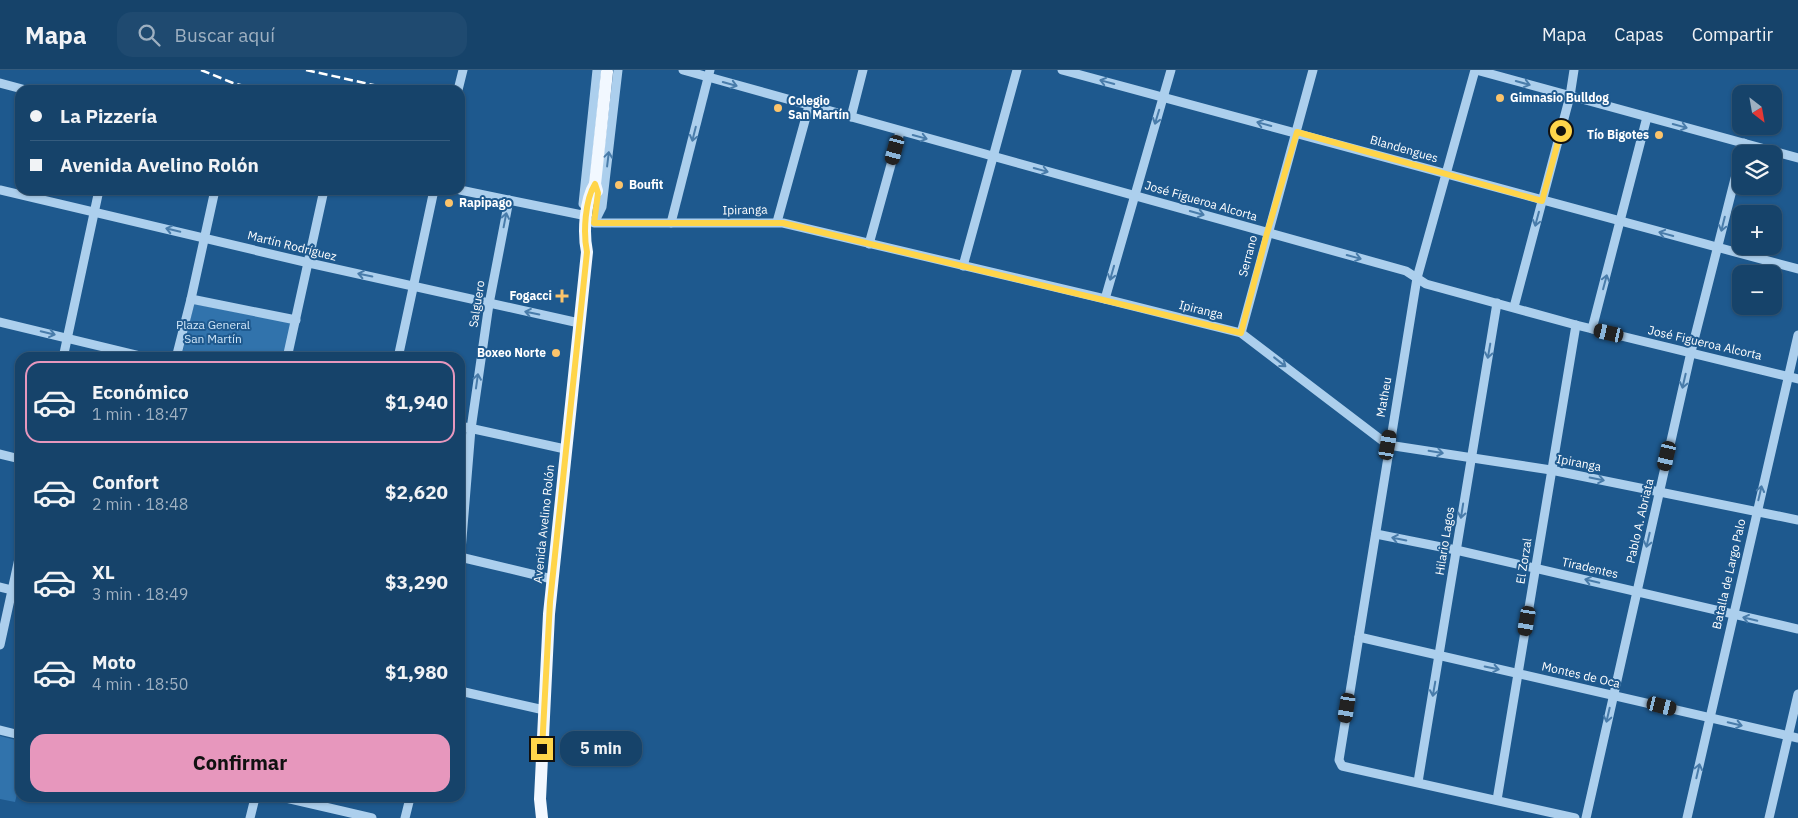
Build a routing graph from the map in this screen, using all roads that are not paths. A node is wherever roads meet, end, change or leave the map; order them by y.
1 (463, 70) edge
2 (607, 70) edge
3 (683, 70) edge
4 (863, 70) edge
5 (1017, 70) edge
6 (1062, 70) edge
7 (1171, 70) edge
8 (1313, 70) edge
9 (1475, 70) edge
10 (1574, 70) edge
11 (709, 74) edge
12 (0, 83) edge
13 (459, 85) edge
14 (15, 87) edge
15 (1570, 96) junction
16 (1163, 97) junction
17 (809, 106) junction
18 (1648, 117) junction
19 (851, 118) junction
20 (900, 132) junction
21 (1297, 132) junction
22 (1744, 142) junction
23 (994, 157) junction
24 (1798, 158) edge
25 (1446, 174) junction
26 (0, 190) edge
27 (465, 191) edge
28 (15, 193) edge
29 (23, 195) edge
30 (98, 195) edge
31 (214, 195) edge
32 (323, 195) edge
33 (433, 195) edge
34 (1134, 195) junction
35 (509, 200) junction
36 (1542, 201) junction
37 (95, 211) junction
38 (588, 220) junction
39 (777, 222) junction
40 (1620, 222) junction
41 (671, 223) junction
42 (1267, 233) junction
43 (204, 237) junction
44 (869, 244) junction
45 (1717, 248) junction
46 (310, 263) junction
47 (962, 266) junction
48 (1798, 269) edge
49 (1417, 278) junction
50 (413, 286) junction
51 (191, 299) junction
52 (1105, 299) junction
53 (1497, 303) junction
54 (488, 304) junction
55 (1514, 308) junction
56 (296, 320) junction
57 (0, 322) edge
58 (579, 323) junction
59 (1576, 325) junction
60 (1592, 329) junction
61 (1241, 333) junction
62 (1798, 335) edge
63 (67, 338) junction
64 (64, 352) edge
65 (124, 352) edge
66 (178, 352) edge
67 (288, 352) edge
68 (399, 352) edge
69 (1691, 352) junction
70 (1787, 376) junction
71 (1798, 379) edge
72 (465, 428) edge
73 (470, 429) junction
74 (1388, 445) junction
75 (565, 449) junction
76 (0, 454) edge
77 (15, 458) edge
78 (1471, 458) junction
79 (1551, 470) junction
80 (1659, 491) junction
81 (465, 494) edge
82 (1756, 510) junction
83 (1798, 520) edge
84 (1376, 534) junction
85 (1456, 550) junction
86 (465, 560) edge
87 (1536, 568) junction
88 (552, 579) junction
89 (0, 587) edge
90 (15, 591) edge
91 (1636, 591) junction
92 (15, 594) edge
93 (1732, 614) junction
94 (1798, 630) edge
95 (1359, 638) junction
96 (0, 645) edge
97 (1439, 656) junction
98 (1518, 674) junction
99 (465, 692) edge
100 (1798, 694) edge
101 (1613, 695) junction
102 (544, 710) junction
103 (1710, 718) junction
104 (0, 730) edge
105 (15, 733) edge
106 (1793, 737) edge
107 (1418, 782) junction
108 (540, 799) junction
109 (1497, 800) junction
110 (254, 802) edge
111 (308, 802) edge
112 (409, 802) edge
113 (250, 818) edge
114 (372, 818) edge
115 (405, 818) edge
116 (534, 818) edge
117 (542, 818) edge
118 (1575, 818) edge
119 (1586, 818) edge
120 (1687, 818) edge
121 (1769, 818) edge

1 - 13 street
2 - 38 street, Avenida Avelino Rolón
2 - 38 main road, Avenida Avelino Rolón
38 -> 2 street, Avenida Avelino Rolón
3 - 11 street, José Figueroa Alcorta
4 - 19 street
5 - 23 street
16 -> 6 street, Blandengues
7 - 16 street
8 - 21 street, Serrano
9 -> 15 street
9 - 25 street, Matheu
10 - 15 street
11 -> 17 street, José Figueroa Alcorta
11 -> 41 street
12 - 14 street
15 - 18 street
15 - 36 street
21 -> 16 street, Blandengues
16 -> 34 street
17 - 19 street, José Figueroa Alcorta
17 - 39 street
18 -> 22 street
18 - 40 street
19 - 20 street, José Figueroa Alcorta
20 -> 23 street, José Figueroa Alcorta
20 - 44 street
21 - 25 street, Blandengues
21 - 42 street, Serrano
22 - 24 street
22 -> 45 street, Pablo A. Abriata
23 -> 34 street, José Figueroa Alcorta
23 - 47 street
25 - 36 street, Blandengues
25 - 49 street, Matheu
26 - 28 street, Martín Rodríguez
27 - 35 street, Ipiranga
29 - 37 street, Martín Rodríguez
30 - 37 street
31 - 43 street
32 - 46 street
33 - 50 street
34 -> 42 street, José Figueroa Alcorta
34 -> 52 street
35 - 38 street, Ipiranga
54 -> 35 street, Salguero
36 - 40 street, Blandengues
36 -> 55 street
43 -> 37 street, Martín Rodríguez
37 - 63 street
38 - 41 street, Ipiranga
38 - 58 main road, Avenida Avelino Rolón
39 - 41 street, Ipiranga
39 - 44 street, Ipiranga
45 -> 40 street, Blandengues
60 -> 40 street
42 -> 49 street, José Figueroa Alcorta
42 - 61 street, Serrano
43 - 46 street, Martín Rodríguez
43 - 51 street
44 - 47 street, Ipiranga
45 - 48 street, Blandengues
45 - 69 street, Pablo A. Abriata
50 -> 46 street, Martín Rodríguez
46 - 56 street
47 - 52 street, Ipiranga
49 - 53 street, José Figueroa Alcorta
49 - 74 street, Matheu
50 - 54 street, Martín Rodríguez
50 - 68 street
51 - 56 street
51 - 66 street
52 - 61 street, Ipiranga
53 - 55 street, José Figueroa Alcorta
53 -> 78 street, Hilario Lagos
58 -> 54 street, Martín Rodríguez
73 -> 54 street, Salguero
55 - 59 street, José Figueroa Alcorta
56 - 67 street
57 -> 63 street
58 - 75 main road, Avenida Avelino Rolón
59 - 60 street, José Figueroa Alcorta
59 - 79 street, El Zorzal
60 - 69 street, José Figueroa Alcorta
61 -> 74 street, Ipiranga
62 - 70 street, Batalla de Largo Palo
63 - 64 street
63 - 65 street
69 - 70 street, José Figueroa Alcorta
69 -> 80 street, Pablo A. Abriata
70 - 71 street, José Figueroa Alcorta
82 -> 70 street, Batalla de Largo Palo
72 - 73 street
73 - 75 street
73 - 81 street, Salguero
74 -> 78 street, Ipiranga
74 - 84 street, Matheu
75 - 88 main road, Avenida Avelino Rolón
76 - 77 street
78 - 79 street, Ipiranga
78 -> 85 street, Hilario Lagos
79 -> 80 street, Ipiranga
79 - 87 street, El Zorzal
80 - 82 street, Ipiranga
80 -> 91 street, Pablo A. Abriata
82 - 83 street, Ipiranga
82 - 93 street, Batalla de Largo Palo
85 -> 84 street, Tiradentes
84 - 95 street, Matheu
85 - 87 street, Tiradentes
85 - 97 street, Hilario Lagos
86 - 88 street
91 -> 87 street, Tiradentes
87 - 98 street, El Zorzal
88 - 102 main road, Avenida Avelino Rolón
89 - 90 street
91 - 93 street, Tiradentes
91 - 101 street, Pablo A. Abriata
92 - 96 street
94 -> 93 street, Tiradentes
93 - 103 street, Batalla de Largo Palo
95 - 97 street, Montes de Oca
95 - 107 street, Matheu
97 -> 98 street, Montes de Oca
97 -> 107 street, Hilario Lagos
98 - 101 street, Montes de Oca
98 - 109 street, El Zorzal
99 - 102 street
100 - 106 street
101 - 103 street, Montes de Oca
101 -> 119 street, Pablo A. Abriata
102 - 108 main road, Avenida Avelino Rolón
103 -> 106 street, Montes de Oca
120 -> 103 street, Batalla de Largo Palo
104 - 105 street
106 - 121 street
107 - 109 street
108 - 116 main road, Avenida Avelino Rolón
108 - 117 main road, Avenida Avelino Rolón
109 - 118 street
110 - 113 street
111 - 114 street
112 - 115 street

